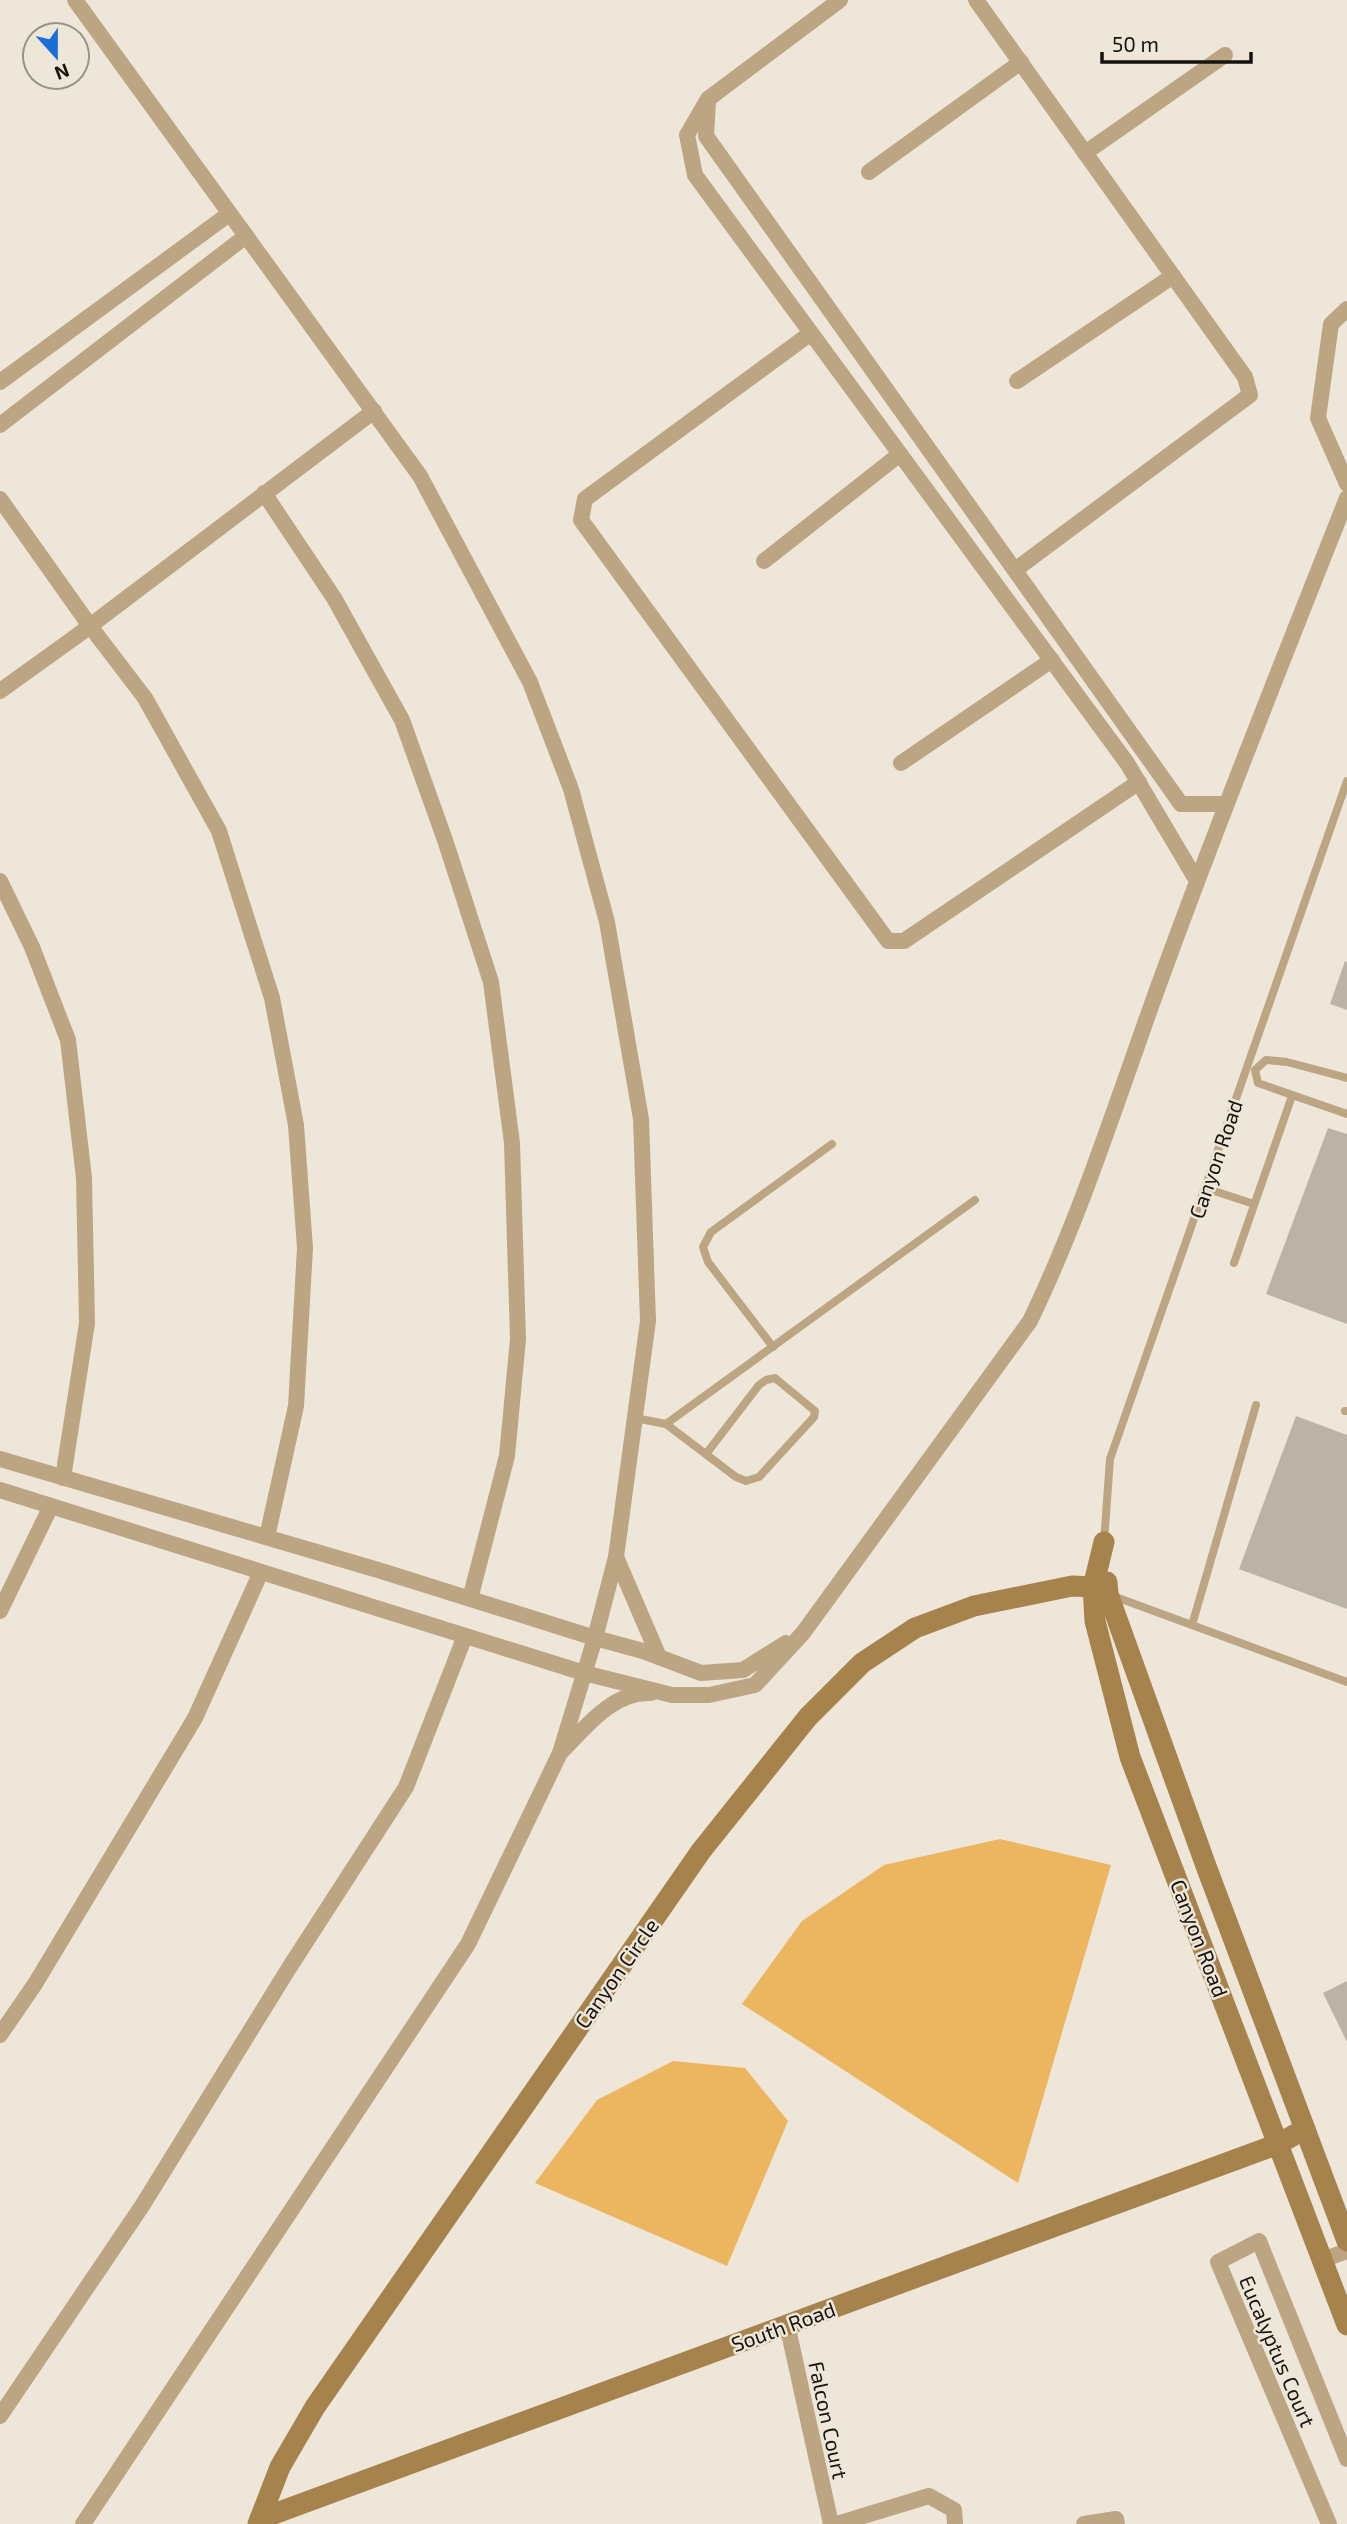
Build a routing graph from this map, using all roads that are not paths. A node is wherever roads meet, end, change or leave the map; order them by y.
1 (75, 0) edge
2 (840, 0) edge
3 (976, 0) edge
4 (1225, 55) dead end
5 (1021, 62) junction
6 (709, 99) junction
7 (1085, 153) junction
8 (869, 172) dead end
9 (229, 214) junction
10 (246, 236) junction
11 (1173, 276) junction
12 (1347, 309) edge
13 (811, 333) junction
14 (1017, 381) dead end
15 (0, 382) edge
16 (374, 411) junction
17 (0, 425) edge
18 (900, 454) junction
19 (1347, 484) edge
20 (264, 493) junction
21 (1347, 498) edge
22 (0, 499) edge
23 (764, 561) dead end
24 (1015, 570) junction
25 (90, 626) junction
26 (1052, 660) junction
27 (0, 691) edge
28 (901, 763) dead end
29 (1347, 781) edge
30 (1139, 782) junction
31 (1226, 804) junction
32 (0, 881) edge
33 (1198, 881) junction
34 (1251, 1056) junction
35 (1265, 1060) junction
36 (1243, 1078) junction
37 (1347, 1078) edge
38 (1258, 1083) junction
39 (1292, 1096) junction
40 (1347, 1114) edge
41 (832, 1144) dead end
42 (1205, 1188) junction
43 (975, 1200) dead end
44 (1254, 1204) junction
45 (1234, 1263) dead end
46 (773, 1347) junction
47 (1256, 1405) dead end
48 (633, 1418) junction
49 (666, 1424) junction
50 (706, 1454) junction
51 (0, 1459) edge
52 (63, 1478) junction
53 (0, 1490) edge
54 (51, 1506) junction
55 (267, 1537) junction
56 (1104, 1542) joint
57 (616, 1557) junction
58 (261, 1572) junction
59 (1100, 1591) junction
60 (470, 1599) junction
61 (0, 1611) edge
62 (1192, 1625) junction
63 (803, 1633) junction
64 (465, 1636) junction
65 (595, 1638) junction
66 (659, 1657) junction
67 (584, 1674) junction
68 (1347, 1682) edge
69 (672, 1695) junction
70 (560, 1753) junction
71 (0, 2035) edge
72 (1305, 2129) junction
73 (1278, 2144) junction
74 (1347, 2241) edge
75 (1347, 2251) edge
76 (1322, 2260) junction
77 (787, 2324) junction
78 (1347, 2325) edge
79 (0, 2416) edge
80 (1347, 2416) edge
81 (1331, 2423) junction
82 (1347, 2459) edge
83 (259, 2521) edge
84 (83, 2524) edge
85 (831, 2524) edge
86 (837, 2524) edge
87 (955, 2524) edge
88 (1084, 2524) edge
89 (1117, 2524) edge
90 (1329, 2524) edge

1 - 9 street
2 - 6 street
3 - 5 street
4 - 7 street
5 - 7 street
5 - 8 street
6 - 13 street
6 - 24 street
7 - 11 street
9 - 10 street
9 - 15 street
10 - 16 street
10 - 17 street
11 - 14 street
11 - 24 street
12 - 19 street
13 - 18 street
13 - 30 street
16 - 20 street
16 - 48 street
18 - 23 street
18 - 26 street
20 - 25 street
20 - 60 street
21 - 31 street
22 - 25 street
24 - 31 street
25 - 27 street
25 - 55 street
26 - 28 street
26 - 30 street
29 - 34 lane, Canyon Road
30 - 33 street
31 - 33 street
32 - 52 street
33 - 63 street
34 - 35 lane
34 - 36 lane, Canyon Road
35 - 37 lane
35 - 38 lane
36 - 38 lane
36 - 42 lane, Canyon Road
38 - 39 lane
39 - 40 lane
39 - 44 lane
41 - 46 lane
42 - 44 lane
42 - 56 lane, Canyon Road
43 - 46 lane
44 - 45 lane
46 - 49 lane
47 - 62 lane
48 - 49 lane
48 - 57 street
49 - 50 lane
50 - 50 lane
51 - 52 street
52 - 55 street
53 - 54 street
54 - 58 street
54 - 61 street
55 - 60 street
56 - 59 main road, Canyon Road
57 - 65 street
57 - 66 street
58 - 64 street
58 - 71 street
59 - 62 lane
59 - 72 main road, Canyon Road
59 - 73 main road, Canyon Road
59 - 83 main road, Canyon Circle
60 - 65 street
62 - 68 lane
63 - 66 street
63 - 69 street
64 - 67 street
64 - 79 street
65 - 66 street
65 - 67 street
67 - 69 street
67 - 70 street
69 - 70 street
70 - 84 street
72 - 73 main road, South Road
72 - 74 main road, Canyon Road
73 - 76 main road, Canyon Road
73 - 77 main road, South Road
75 - 76 street
76 - 78 main road, Canyon Road
77 - 83 main road, South Road
77 - 85 street, Falcon Court
80 - 81 street, Eucalyptus Court
81 - 82 street, Eucalyptus Court
81 - 90 street, Eucalyptus Court
86 - 87 street
88 - 89 street

